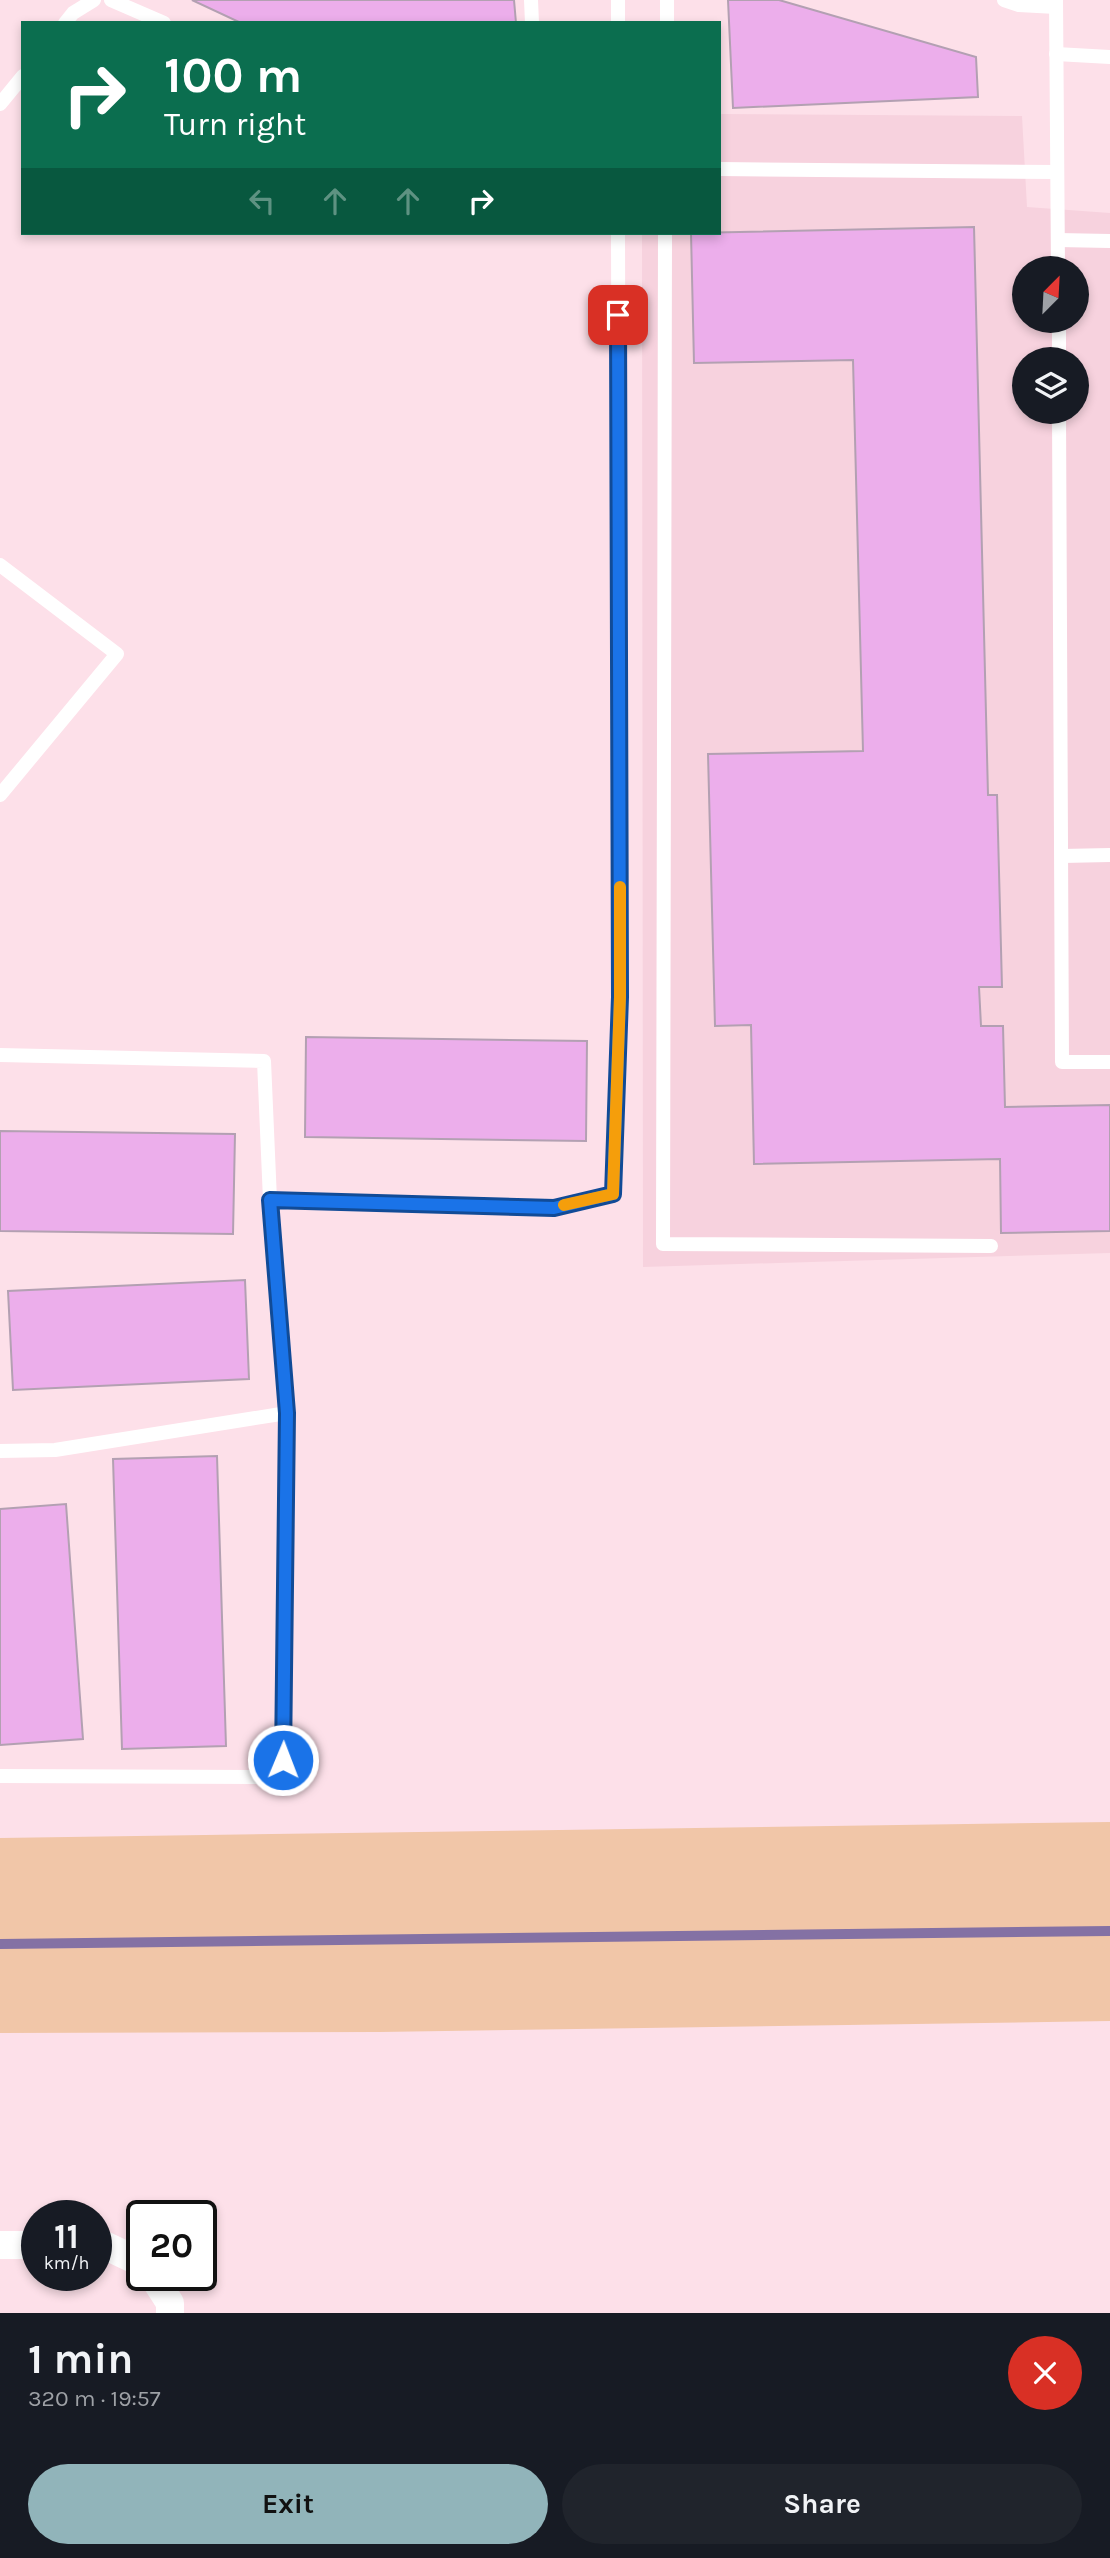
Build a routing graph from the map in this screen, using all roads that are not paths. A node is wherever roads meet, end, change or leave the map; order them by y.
1 (94, 0) edge
2 (111, 0) edge
3 (531, 0) edge
4 (618, 0) edge
5 (667, 0) edge
6 (1004, 0) edge
7 (1056, 4) edge
8 (67, 21) edge
9 (159, 21) edge
10 (532, 21) edge
11 (618, 21) edge
12 (667, 21) edge
13 (1056, 54) junction
14 (1110, 57) edge
15 (21, 78) edge
16 (0, 104) edge
17 (721, 169) edge
18 (1058, 172) junction
19 (618, 235) edge
20 (665, 235) edge
21 (1058, 240) junction
22 (1110, 241) edge
23 (1058, 256) edge
24 (1059, 424) edge
25 (0, 565) edge
26 (0, 795) edge
27 (1110, 855) edge
28 (1062, 856) junction
29 (0, 1055) edge
30 (1110, 1062) edge
31 (270, 1200) junction
32 (991, 1246) dead end
33 (287, 1413) junction
34 (0, 1451) edge
35 (0, 1776) edge
36 (0, 2245) edge
37 (21, 2245) edge
38 (162, 2291) edge
39 (170, 2313) edge

1 - 8 lane
2 - 9 lane
3 - 10 lane
4 - 11 lane
5 - 12 lane
6 - 7 lane
7 - 13 lane
13 - 14 lane
13 - 18 lane
15 - 16 lane
17 - 18 lane
18 - 21 lane
19 - 31 lane
20 - 32 lane
21 - 22 lane
21 - 23 lane
24 - 28 lane
25 - 26 lane
27 - 28 lane
28 - 30 lane
29 - 31 lane
31 - 33 lane
33 - 34 lane
33 - 35 lane
36 - 37 street
38 - 39 street

